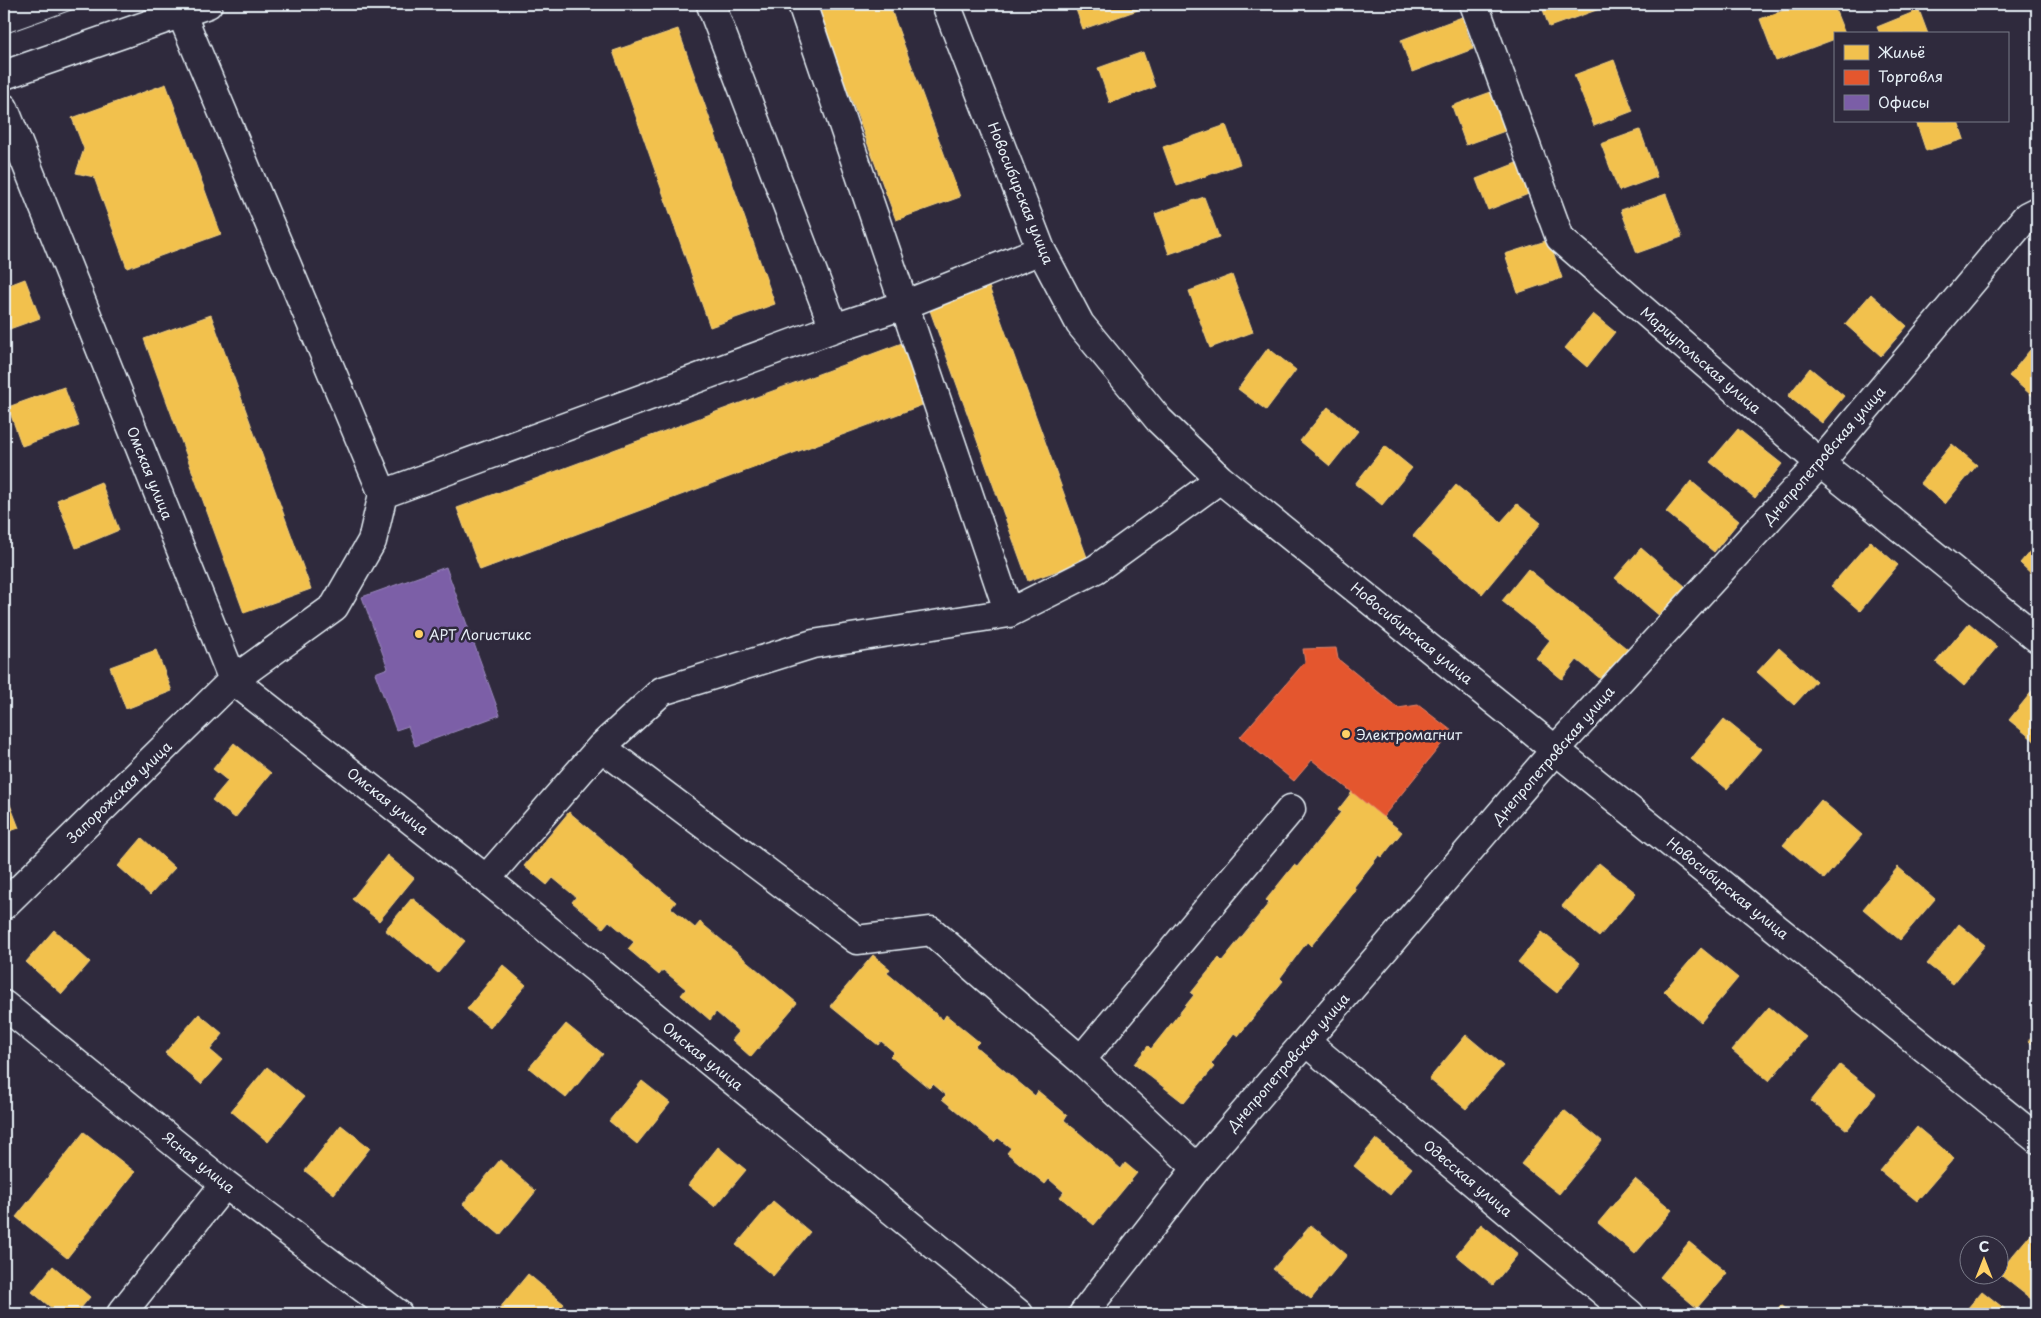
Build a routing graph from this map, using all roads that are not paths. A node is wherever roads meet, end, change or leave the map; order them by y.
1 (208, 4) edge
2 (714, 4) edge
3 (802, 4) edge
4 (946, 4) edge
5 (1474, 4) edge
6 (181, 13) junction
7 (4, 75) edge
8 (4, 108) edge
9 (2037, 211) edge
10 (1041, 250) junction
11 (904, 305) junction
12 (834, 328) junction
13 (1820, 464) junction
14 (1220, 479) junction
15 (383, 494) junction
16 (1009, 613) junction
17 (2037, 638) edge
18 (233, 680) junction
19 (601, 747) junction
20 (1556, 749) junction
21 (1290, 809) dead end
22 (486, 879) junction
23 (4, 905) edge
24 (4, 1005) edge
25 (1306, 1042) junction
26 (1081, 1060) junction
27 (2037, 1139) edge
28 (1197, 1168) junction
29 (225, 1184) junction
30 (121, 1314) edge
31 (398, 1314) edge
32 (1019, 1314) edge
33 (1083, 1314) edge
34 (1630, 1314) edge

1 - 6 street
2 - 12 street
3 - 11 street
4 - 10 street, Новосибирская улица
5 - 13 street, Мариупольская улица
6 - 7 street
6 - 15 street
8 - 18 street, Омская улица
9 - 13 street, Днепропетровская улица
10 - 11 street
10 - 14 street, Новосибирская улица
11 - 12 street
11 - 16 street
12 - 15 street
13 - 17 street, Мариупольская улица
13 - 20 street, Днепропетровская улица
14 - 16 street
14 - 20 street, Новосибирская улица
15 - 18 street, Запорожская улица
16 - 19 street
18 - 22 street, Омская улица
18 - 23 street, Запорожская улица
19 - 22 street
19 - 26 street
20 - 25 street, Днепропетровская улица
20 - 27 street, Новосибирская улица
21 - 26 street
22 - 32 street, Омская улица
24 - 29 street, Ясная улица
25 - 28 street, Днепропетровская улица
25 - 34 street, Одесская улица
26 - 28 street
28 - 33 street, Днепропетровская улица
29 - 30 street
29 - 31 street, Ясная улица

